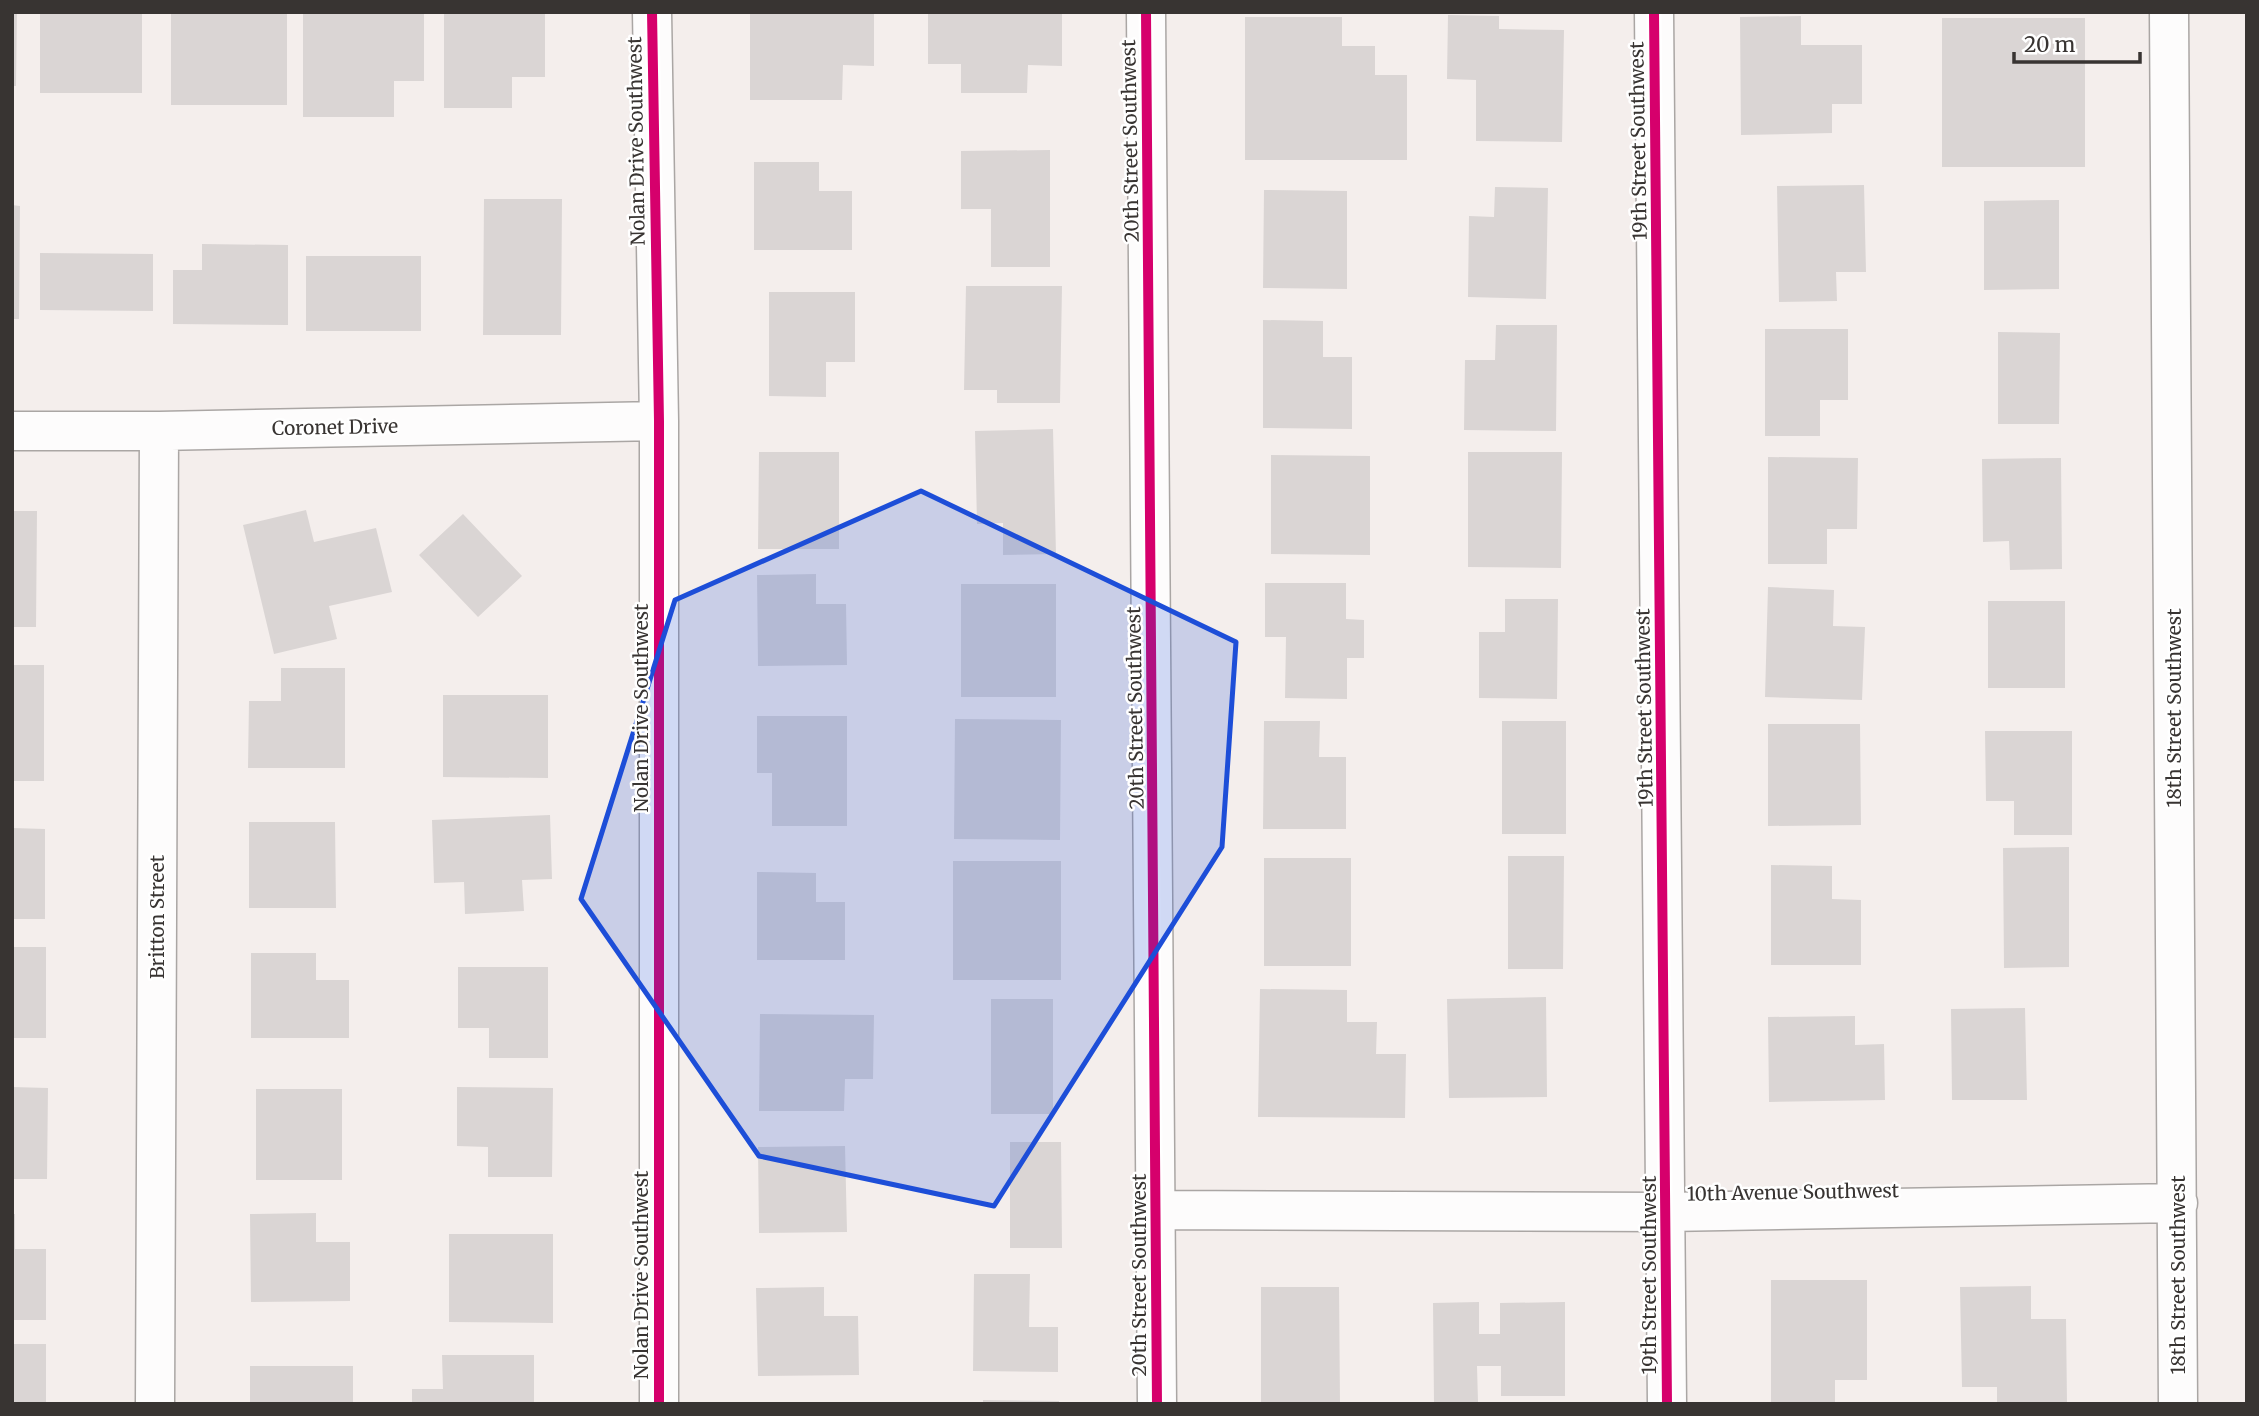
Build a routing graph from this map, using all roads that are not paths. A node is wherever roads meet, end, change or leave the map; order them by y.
1 (652, 12) edge
2 (1146, 12) edge
3 (1654, 12) edge
4 (2169, 12) edge
5 (659, 421) junction
6 (12, 431) edge
7 (159, 431) junction
8 (2178, 1203) junction
9 (1157, 1210) junction
10 (1667, 1212) junction
11 (155, 1404) edge
12 (659, 1404) edge
13 (1157, 1404) edge
14 (1667, 1404) edge
15 (2178, 1404) edge

1 - 5 street, Nolan Drive Southwest
2 - 9 street, 20th Street Southwest
3 - 10 street, 19th Street Southwest
4 - 8 street, 18th Street Southwest
5 - 7 street, Coronet Drive
5 - 12 street, Nolan Drive Southwest
6 - 7 street, Coronet Drive
7 - 11 street, Britton Street
8 - 10 street, 10th Avenue Southwest
8 - 15 street, 18th Street Southwest
9 - 10 street, 10th Avenue Southwest
9 - 13 street, 20th Street Southwest
10 - 14 street, 19th Street Southwest

